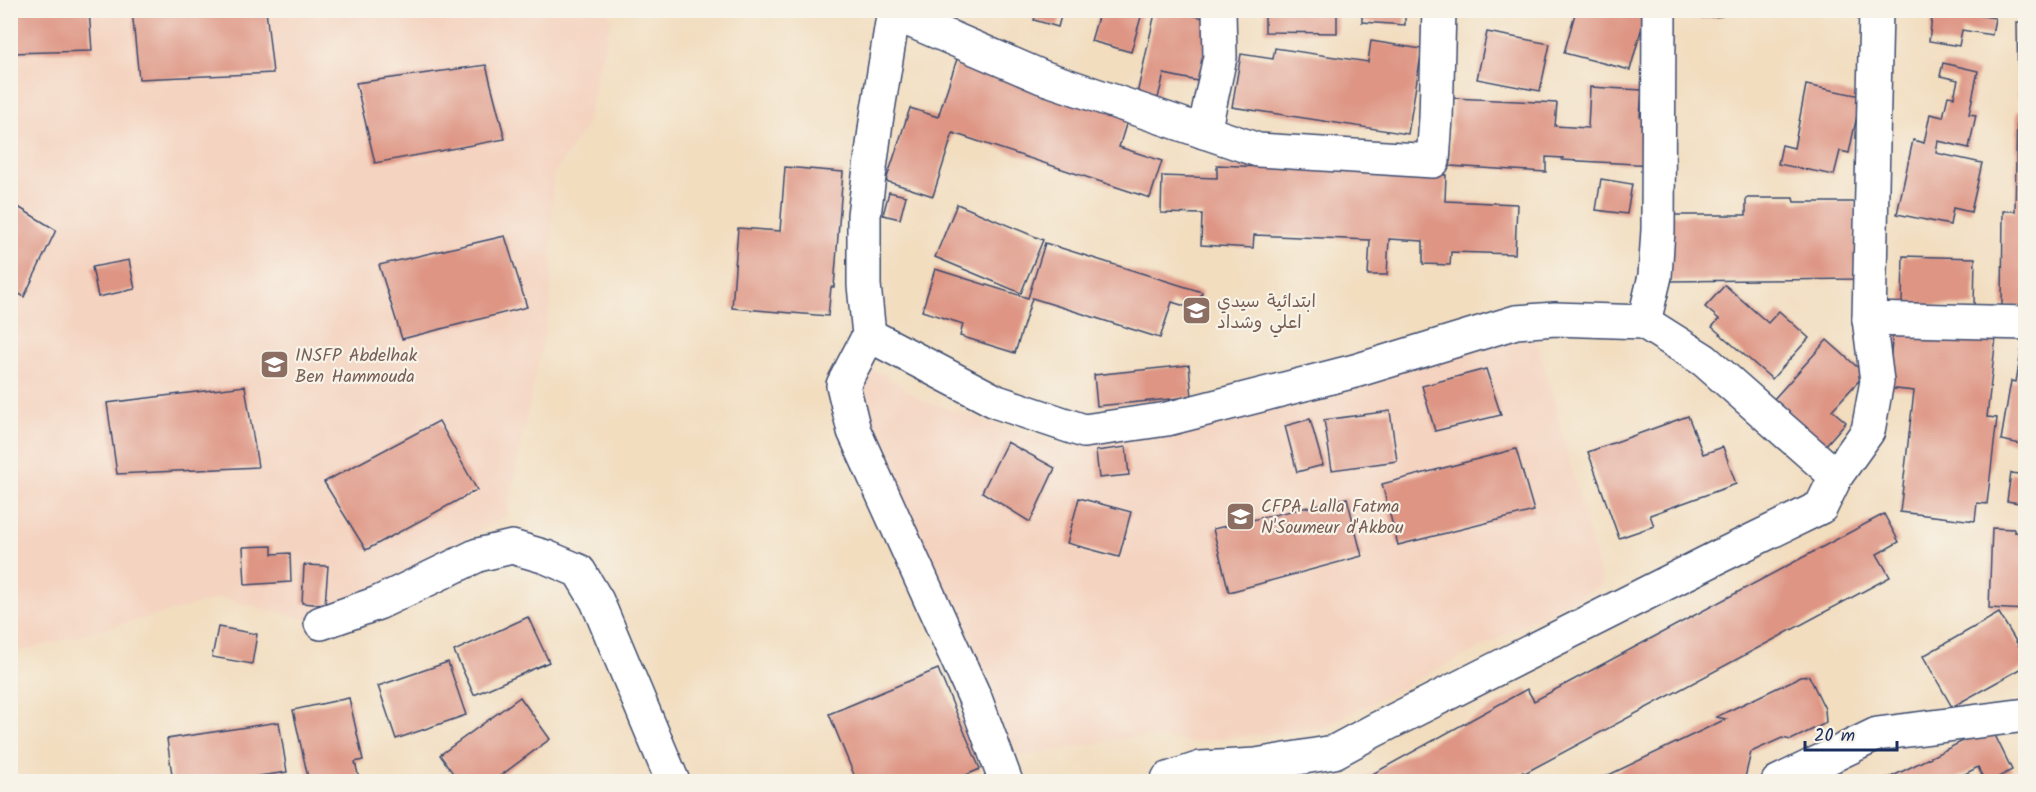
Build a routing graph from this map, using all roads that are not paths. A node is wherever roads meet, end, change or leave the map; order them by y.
1 (1219, 10) edge
2 (1439, 10) edge
3 (1659, 10) edge
4 (1876, 10) edge
5 (894, 12) edge
6 (1204, 132) junction
7 (1869, 319) junction
8 (1644, 322) junction
9 (2025, 323) edge
10 (869, 335) junction
11 (1836, 476) junction
12 (321, 623) dead end
13 (2025, 716) edge
14 (673, 782) edge
15 (1006, 782) edge
16 (1167, 782) edge
17 (1778, 782) edge

1 - 6 street
2 - 6 street
3 - 8 street
4 - 7 street
5 - 6 street
5 - 10 street
7 - 9 street
7 - 11 street
8 - 10 street
8 - 11 street
10 - 15 street
11 - 16 street
12 - 14 street
13 - 17 street

